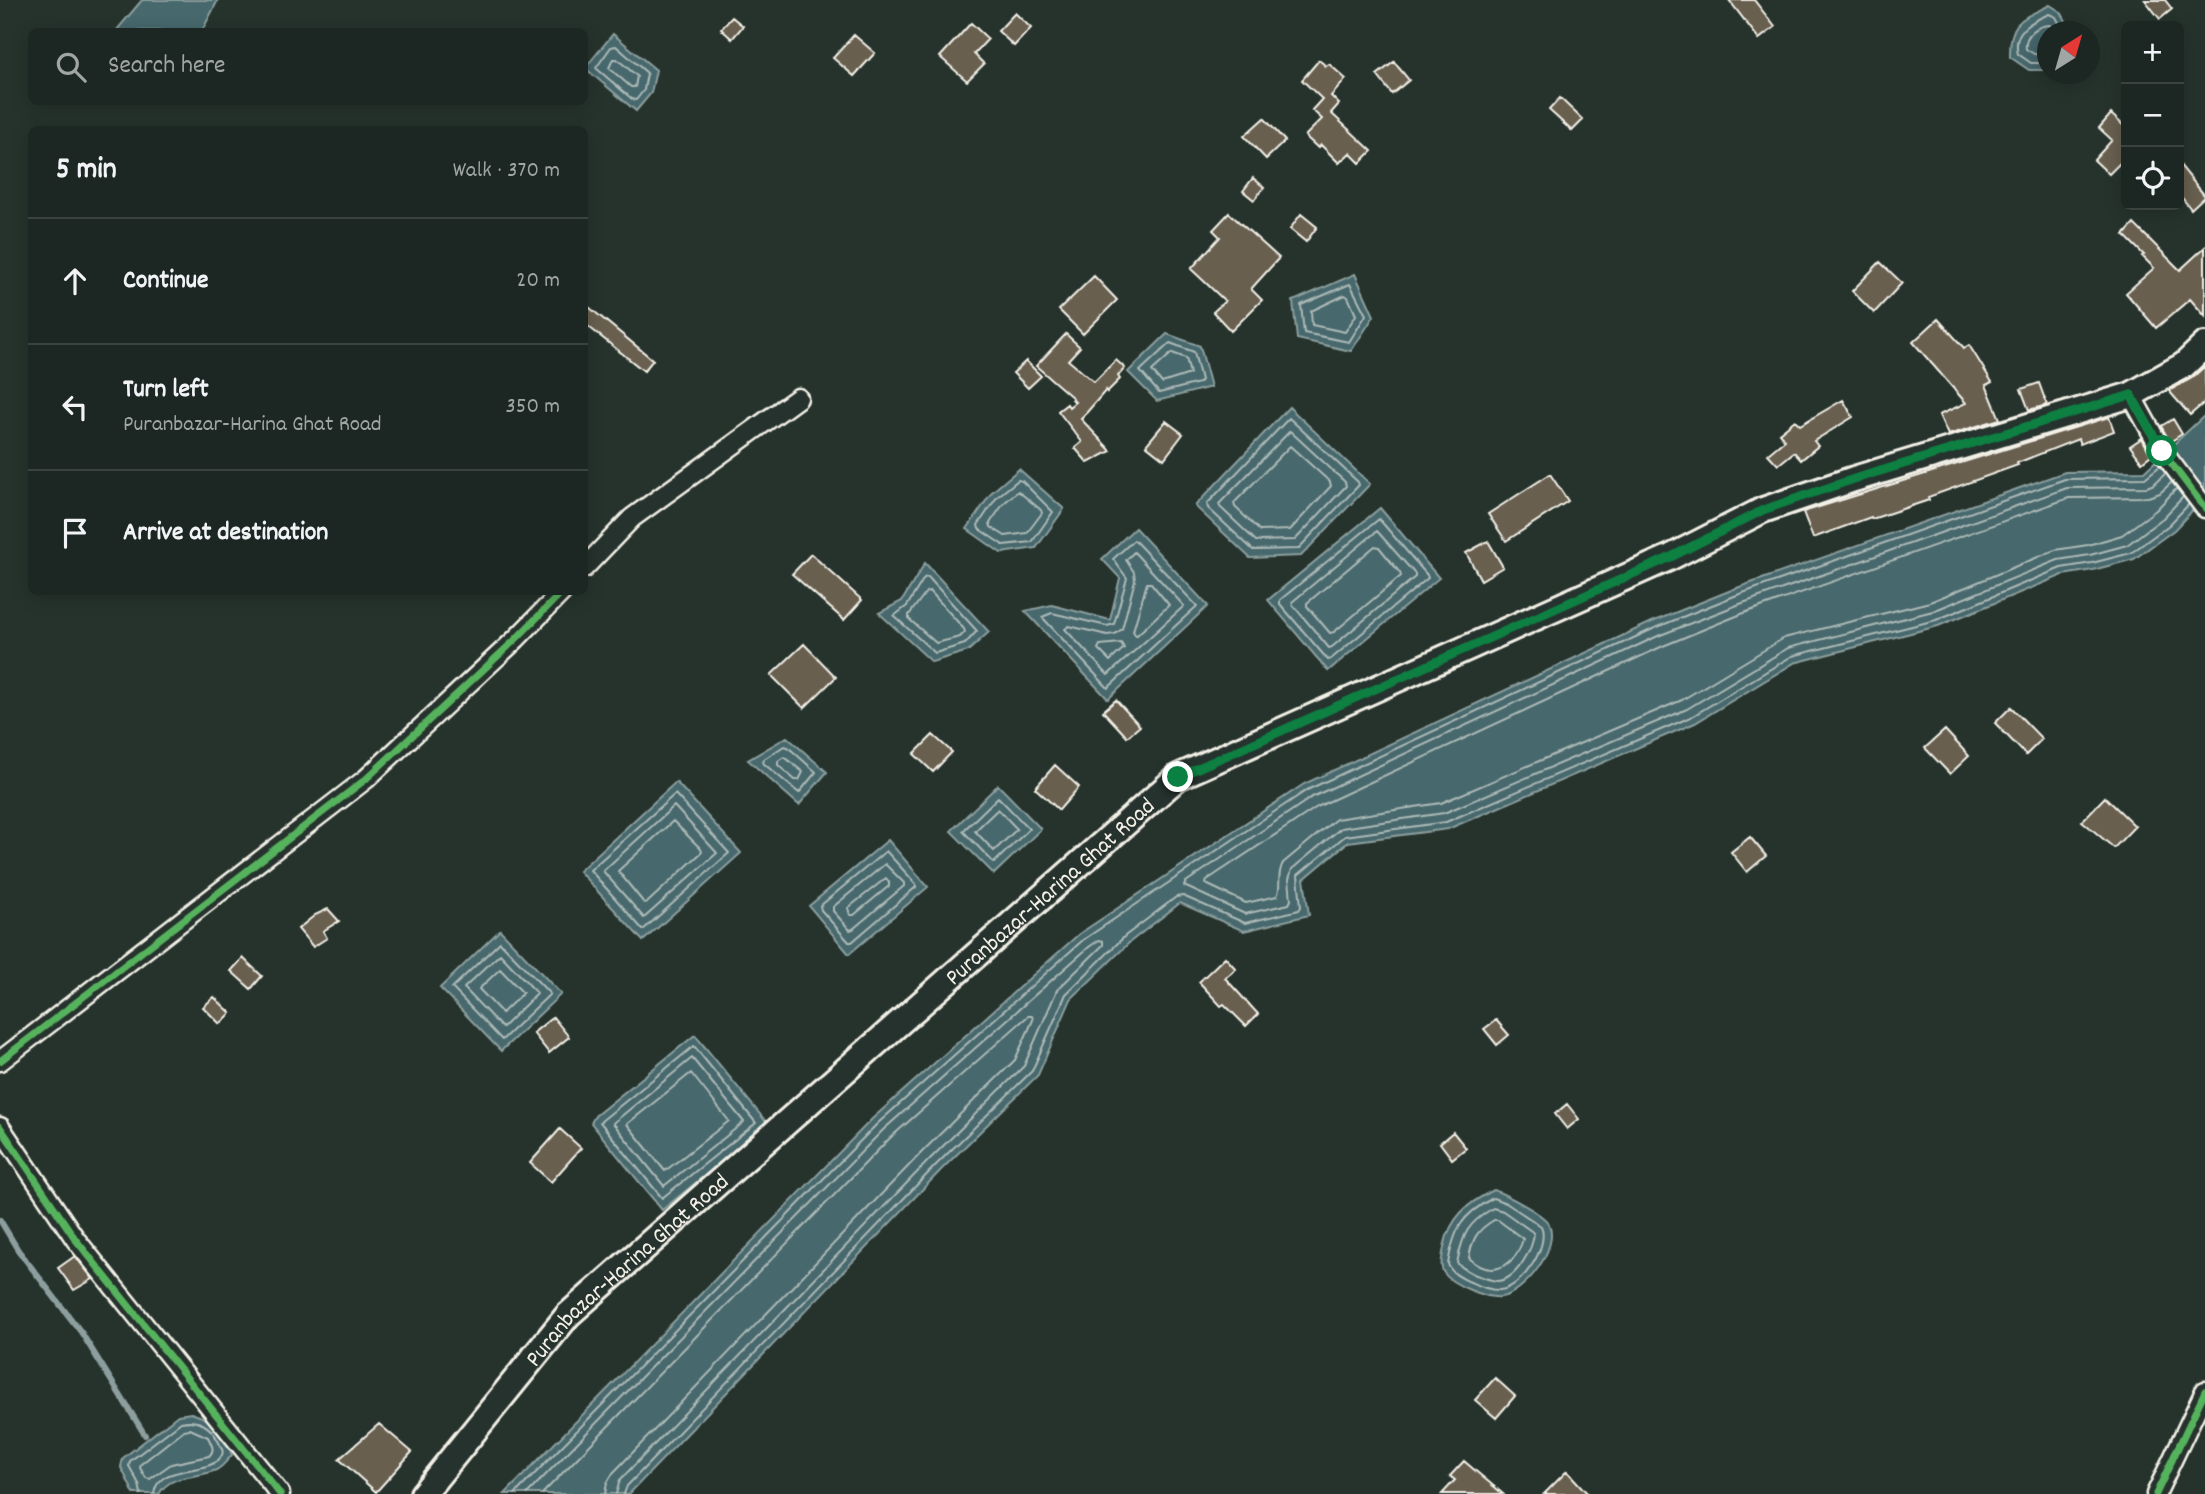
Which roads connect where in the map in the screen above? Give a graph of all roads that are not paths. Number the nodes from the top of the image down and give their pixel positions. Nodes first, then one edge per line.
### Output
1 (2205, 345) edge
2 (2131, 395) junction
3 (798, 398) dead end
4 (2202, 505) edge
5 (588, 564) edge
6 (559, 595) edge
7 (0, 1062) edge
8 (0, 1127) edge
9 (2205, 1391) edge
10 (280, 1494) edge
11 (423, 1494) edge
12 (2156, 1494) edge

1 - 2 main road, Puranbazar-Harina Ghat Road
2 - 4 street
2 - 11 main road, Puranbazar-Harina Ghat Road
3 - 5 street
6 - 7 street
8 - 10 street
9 - 12 street

